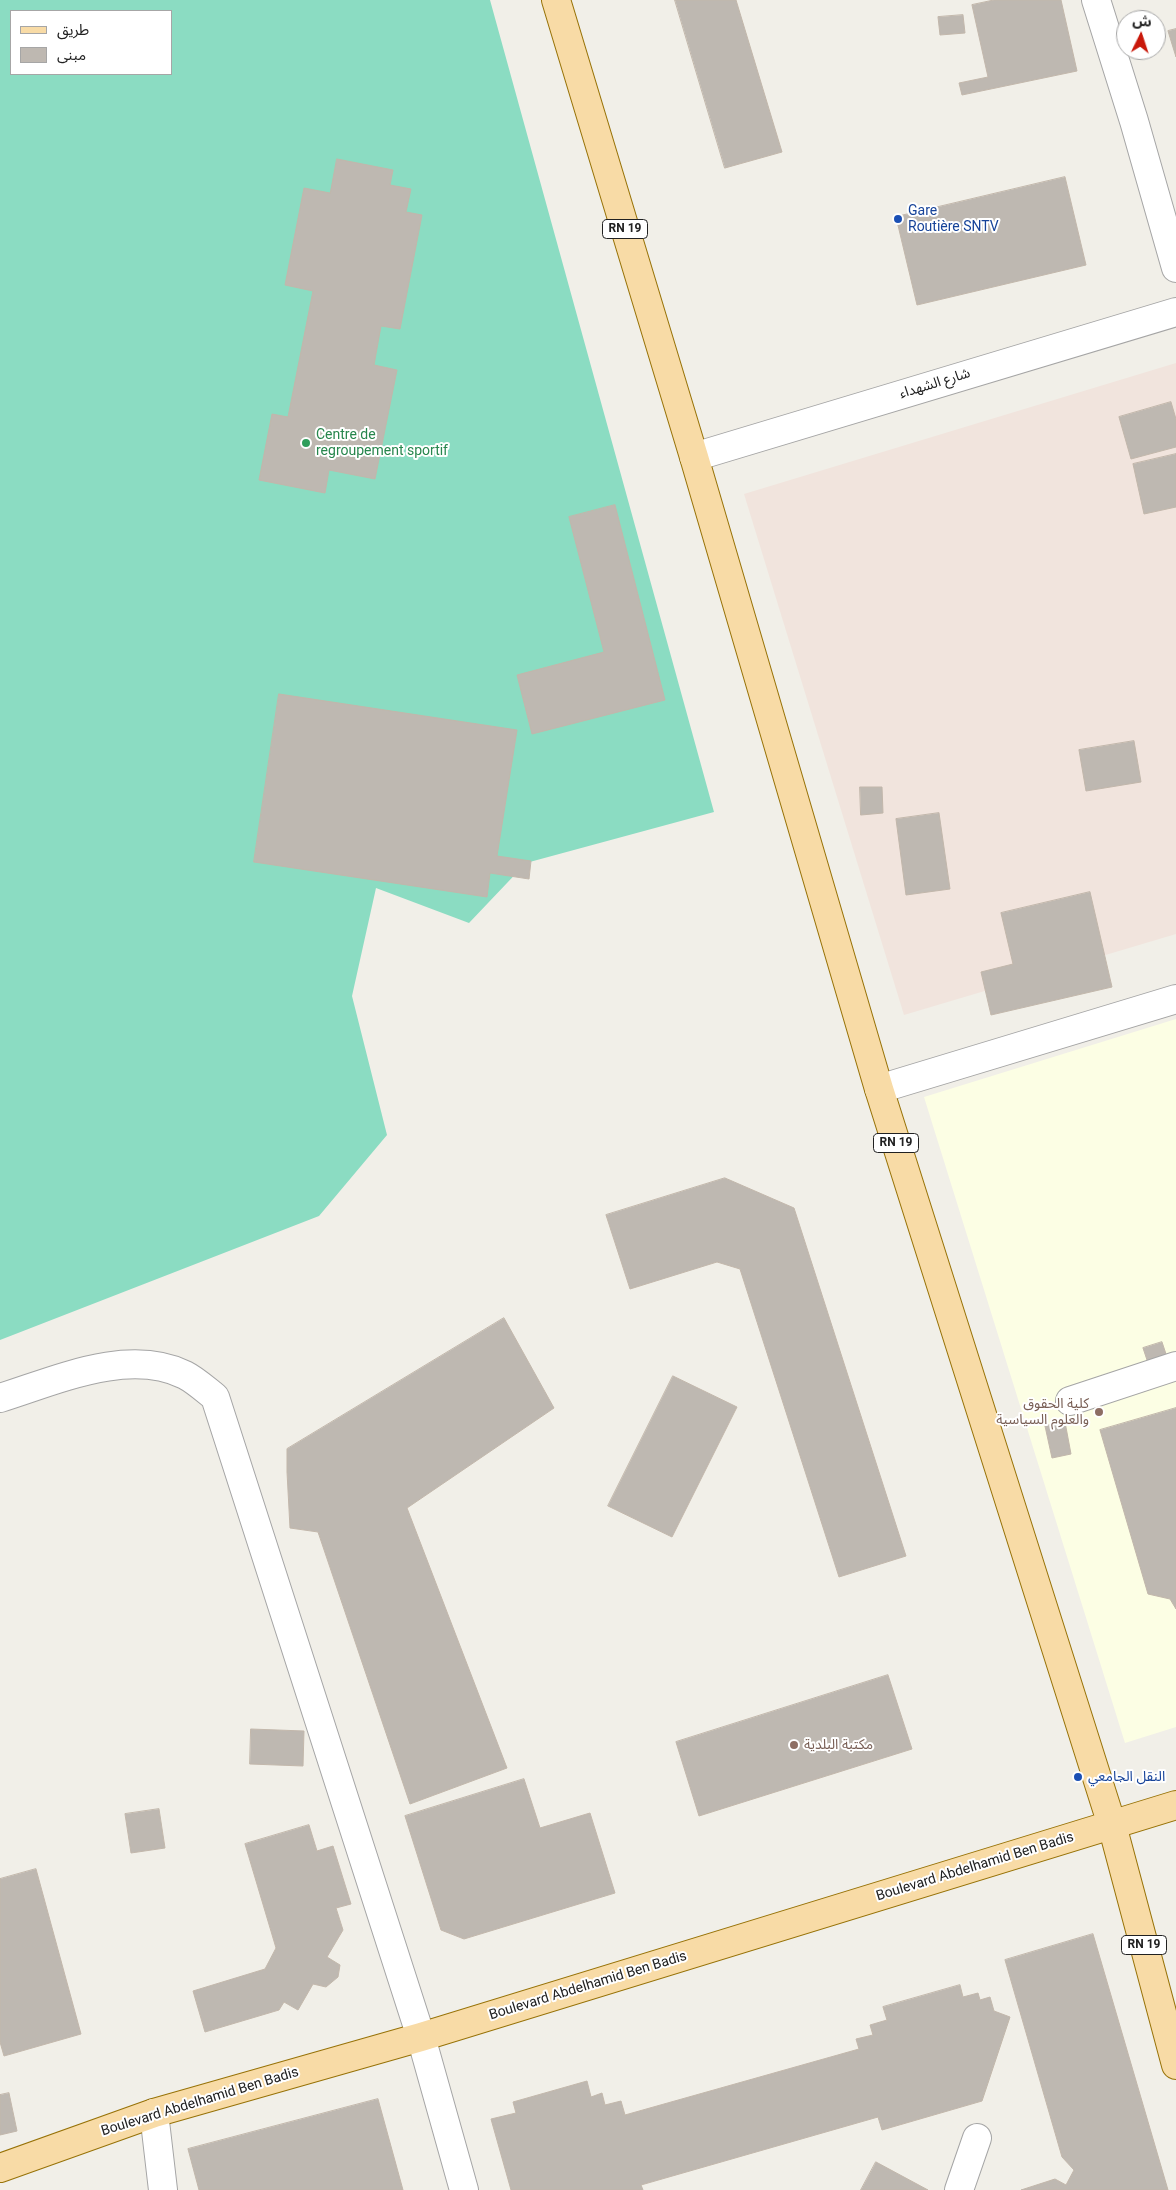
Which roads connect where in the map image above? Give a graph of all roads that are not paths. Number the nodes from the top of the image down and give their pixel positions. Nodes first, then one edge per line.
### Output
1 (556, 0) edge
2 (1096, 0) edge
3 (1176, 268) edge
4 (1176, 312) edge
5 (694, 457) junction
6 (1176, 999) edge
7 (879, 1089) junction
8 (1176, 1366) edge
9 (0, 1398) edge
10 (1070, 1401) dead end
11 (1176, 1805) edge
12 (1112, 1825) junction
13 (421, 2037) junction
14 (1176, 2066) edge
15 (154, 2113) junction
16 (977, 2138) dead end
17 (0, 2168) edge
18 (163, 2190) edge
19 (464, 2190) edge
20 (959, 2190) edge

1 - 5 main road, RN 19
2 - 3 street
4 - 5 street, شارع الشهداء
5 - 7 main road, RN 19
6 - 7 street
7 - 12 main road, RN 19
8 - 10 street
9 - 13 street
11 - 12 main road, Boulevard Abdelhamid Ben Badis
12 - 13 main road, Boulevard Abdelhamid Ben Badis
12 - 14 main road, RN 19
13 - 15 main road, Boulevard Abdelhamid Ben Badis
13 - 19 street
15 - 17 main road, Boulevard Abdelhamid Ben Badis
15 - 18 street
16 - 20 street

